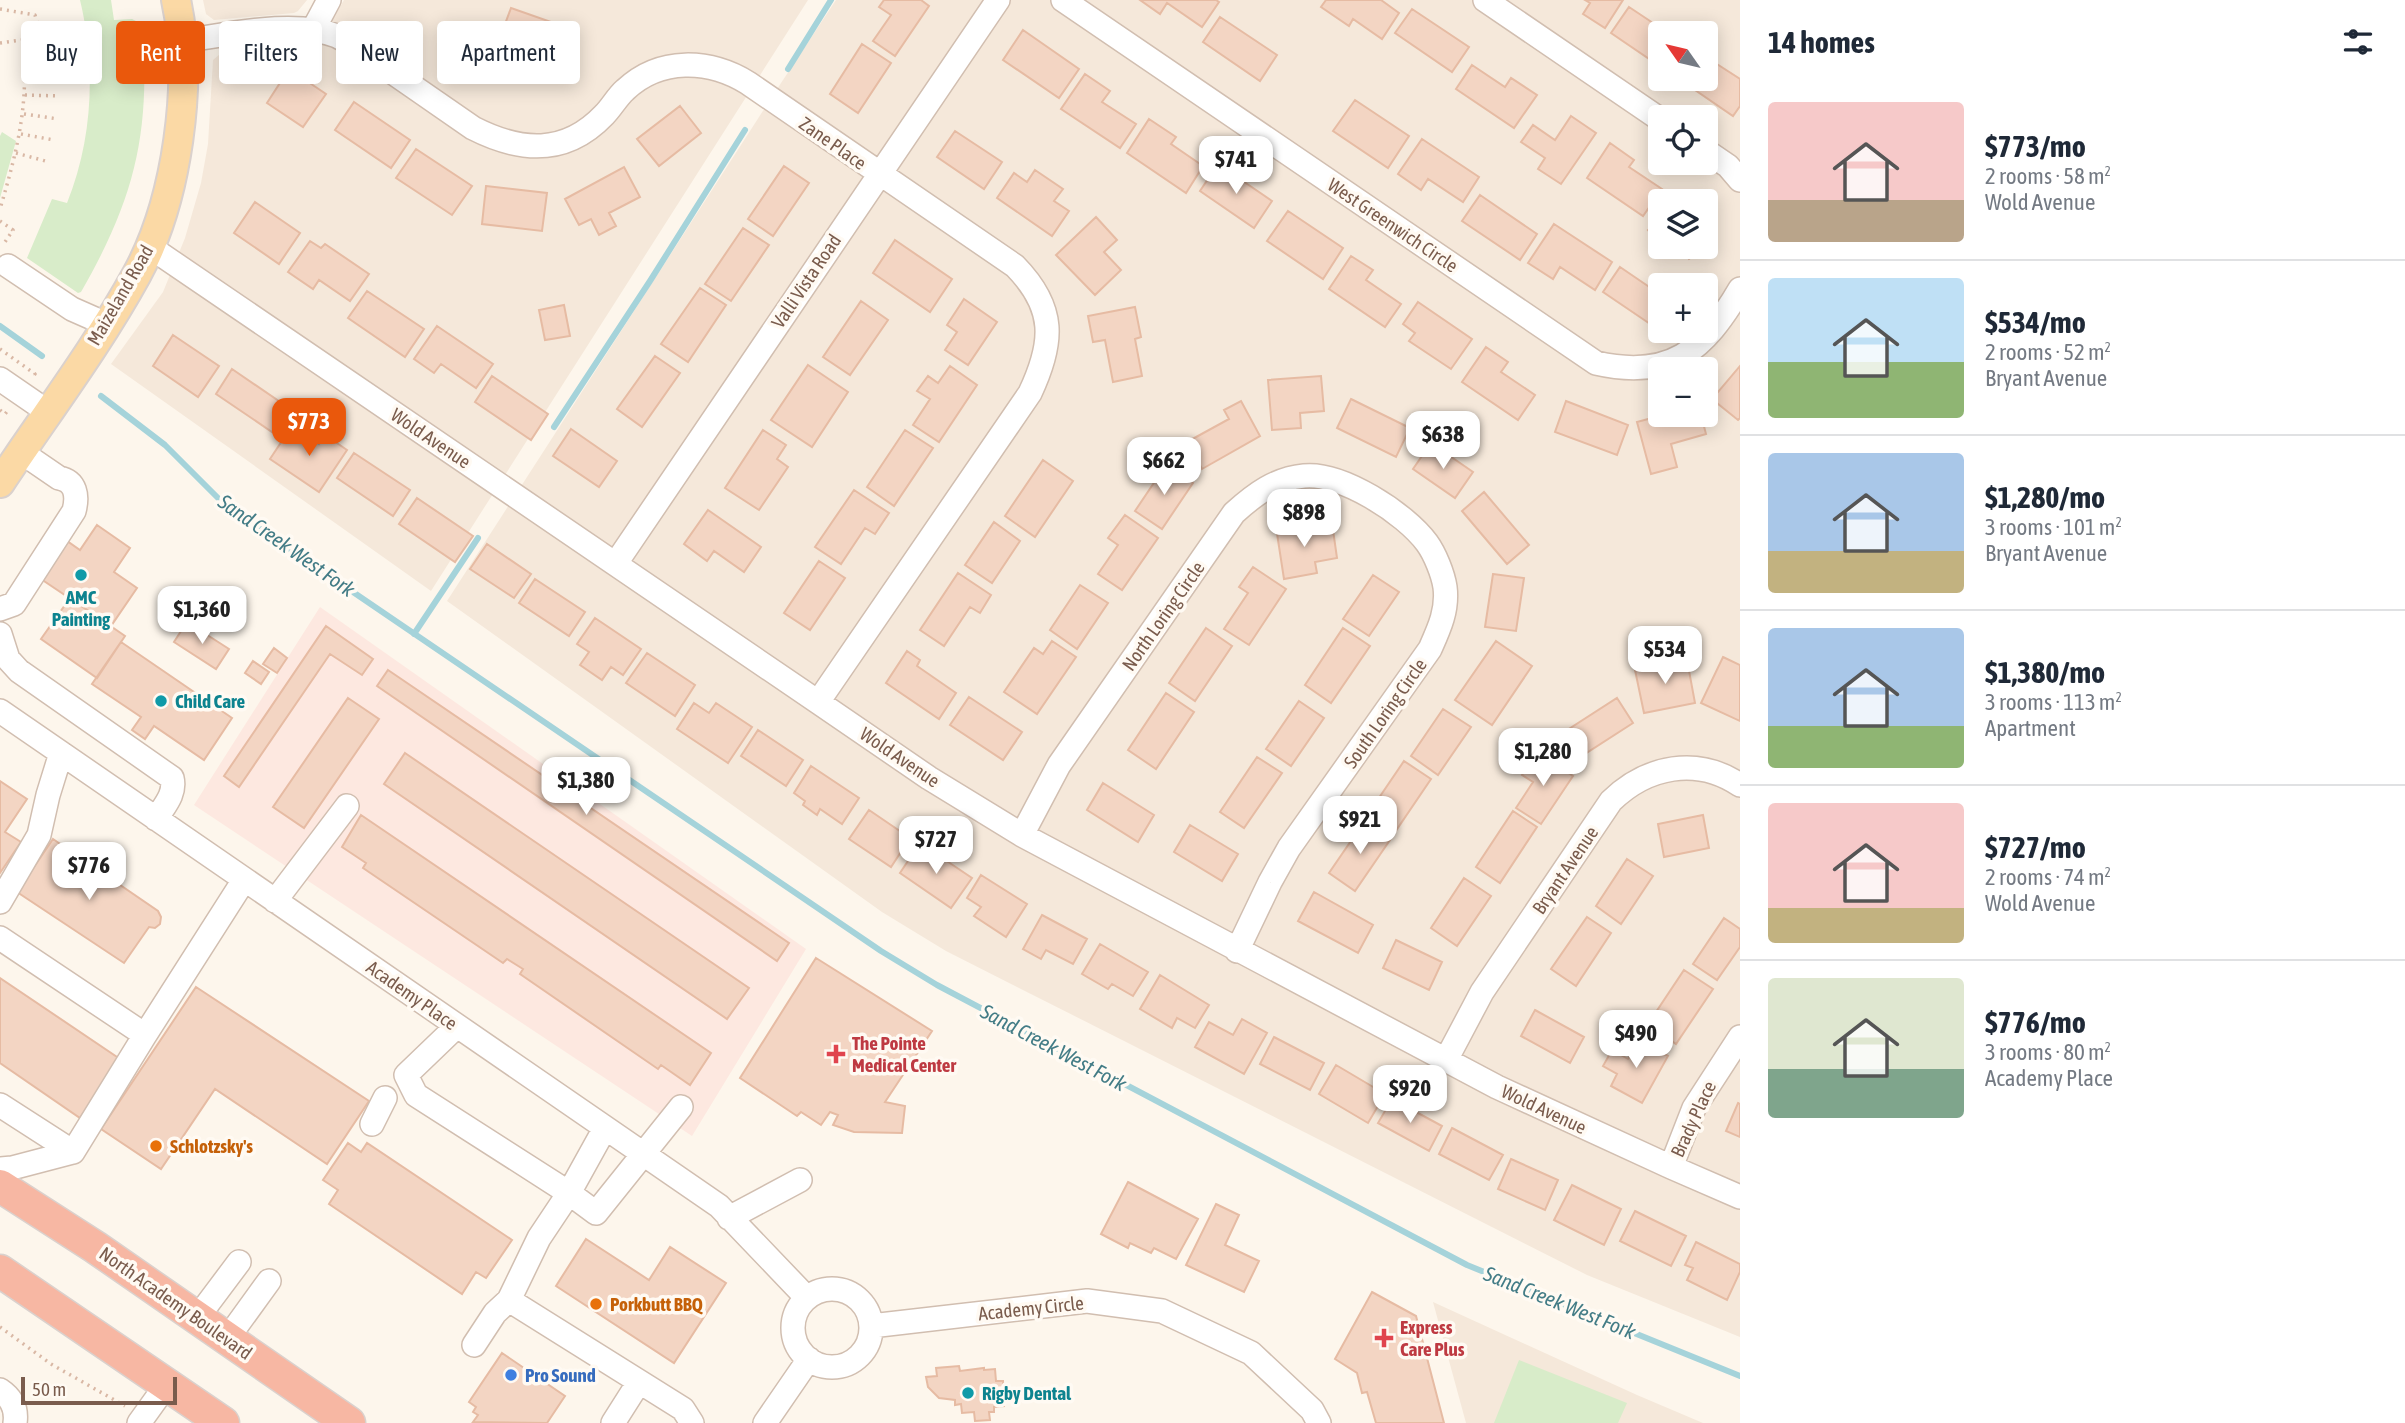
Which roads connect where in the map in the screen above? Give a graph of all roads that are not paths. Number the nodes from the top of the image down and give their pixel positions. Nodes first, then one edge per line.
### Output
1 (176, 0) edge
2 (329, 0) edge
3 (998, 0) edge
4 (1063, 0) edge
5 (1485, 0) edge
6 (179, 21) edge
7 (318, 21) edge
8 (322, 32) edge
9 (183, 84) edge
10 (1648, 111) edge
11 (1718, 159) edge
12 (878, 174) junction
13 (1740, 180) edge
14 (150, 247) junction
15 (5, 256) road end
16 (1740, 289) edge
17 (106, 324) junction
18 (0, 379) edge
19 (48, 412) junction
20 (20, 452) junction
21 (0, 483) edge
22 (1357, 487) joint
23 (616, 563) junction
24 (0, 609) edge
25 (0, 634) edge
26 (6, 673) edge
27 (818, 702) junction
28 (0, 712) edge
29 (61, 753) junction
30 (1740, 785) edge
31 (347, 806) dead end
32 (156, 819) junction
33 (1022, 835) junction
34 (244, 880) junction
35 (275, 901) junction
36 (0, 902) edge
37 (0, 938) edge
38 (1237, 951) junction
39 (457, 1026) junction
40 (145, 1035) junction
41 (1740, 1037) edge
42 (1446, 1060) junction
43 (385, 1098) dead end
44 (0, 1105) edge
45 (681, 1107) dead end
46 (372, 1124) dead end
47 (606, 1128) junction
48 (74, 1152) junction
49 (642, 1153) junction
50 (1671, 1167) junction
51 (0, 1169) edge
52 (800, 1180) dead end
53 (0, 1186) edge
54 (569, 1193) junction
55 (1740, 1196) edge
56 (729, 1218) junction
57 (239, 1262) dead end
58 (0, 1271) edge
59 (268, 1281) dead end
60 (807, 1298) junction
61 (509, 1300) junction
62 (197, 1318) junction
63 (872, 1326) junction
64 (227, 1339) junction
65 (474, 1345) dead end
66 (809, 1359) junction
67 (639, 1382) junction
68 (167, 1384) junction
69 (0, 1391) edge
70 (683, 1418) edge
71 (141, 1420) edge
72 (15, 1423) edge
73 (223, 1423) edge
74 (349, 1423) edge
75 (613, 1423) edge
76 (765, 1423) edge
77 (1319, 1423) edge

1 - 6 main road, Maizeland Road
2 - 7 street
3 - 12 street, Valli Vista Road
4 - 16 street, West Greenwich Circle
5 - 10 street
8 - 12 street, Zane Place
9 - 14 main road, Maizeland Road
11 - 13 street
12 - 23 street, Valli Vista Road
12 - 27 street, Zane Place
14 - 17 main road, Maizeland Road
14 - 23 street, Wold Avenue
15 - 17 street
17 - 19 main road, Maizeland Road
18 - 19 street
19 - 20 main road, Maizeland Road
20 - 21 main road, Maizeland Road
20 - 24 street
22 - 33 street, North Loring Circle
22 - 38 street, South Loring Circle
23 - 27 street, Wold Avenue
25 - 26 street
26 - 32 street
27 - 33 street, Wold Avenue
28 - 29 street, Academy Place
29 - 32 street, Academy Place
29 - 36 street
30 - 42 street, Bryant Avenue
31 - 35 street
32 - 34 street, Academy Place
33 - 38 street, Wold Avenue
34 - 35 street, Academy Place
34 - 40 street
35 - 39 street, Academy Place
37 - 40 street
38 - 42 street, Wold Avenue
39 - 47 street, Academy Place
39 - 54 street
40 - 48 street
41 - 50 street, Brady Place
42 - 50 street, Wold Avenue
43 - 46 street
44 - 48 street
45 - 49 street
47 - 49 street, Academy Place
47 - 54 street
48 - 51 street
49 - 54 street
49 - 56 street, Academy Place
50 - 55 street, Wold Avenue
52 - 56 street
53 - 62 highway, North Academy Boulevard
54 - 61 street
56 - 60 street, Academy Place
57 - 62 street
58 - 68 highway
59 - 64 street
60 - 63 street
60 - 66 street
61 - 65 street
61 - 67 street
62 - 64 highway, North Academy Boulevard
63 - 66 street
63 - 77 street, Academy Circle
64 - 74 highway, North Academy Boulevard
66 - 76 street
67 - 70 street
67 - 75 street
68 - 71 street
68 - 73 highway
69 - 72 street

